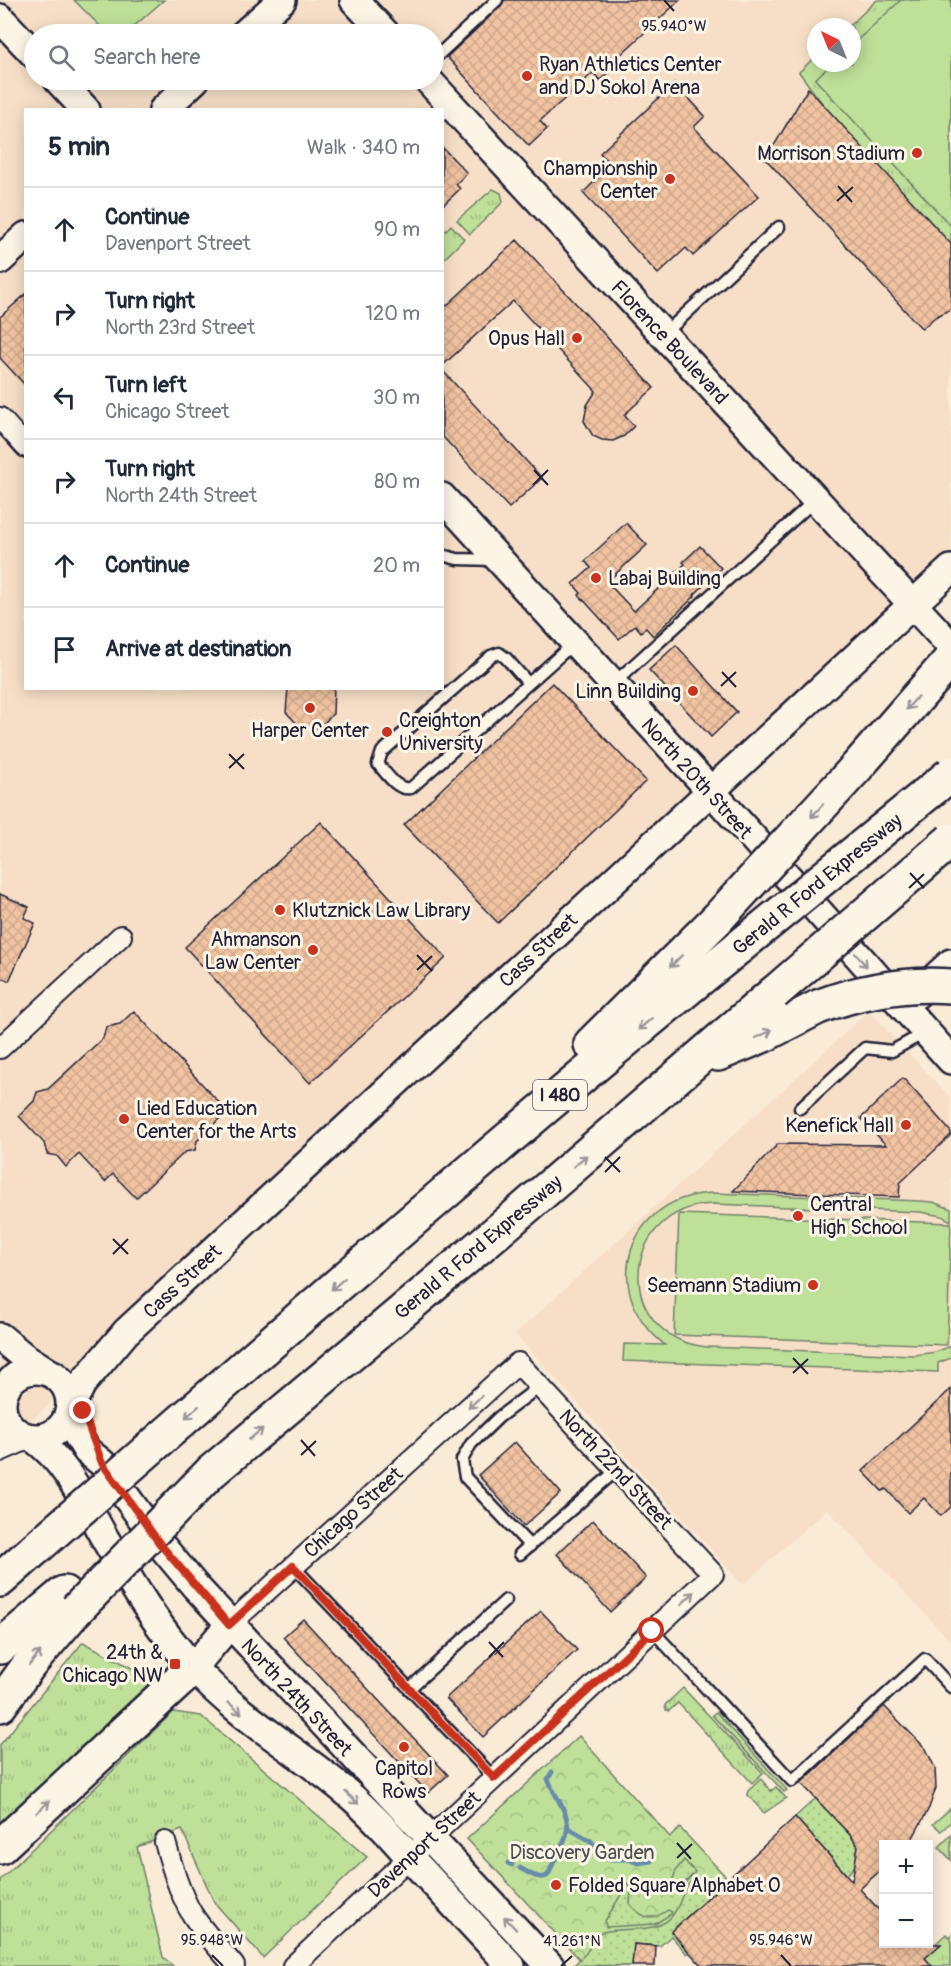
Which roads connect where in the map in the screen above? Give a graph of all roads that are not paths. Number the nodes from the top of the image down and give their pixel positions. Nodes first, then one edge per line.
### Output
1 (282, 0) edge
2 (354, 0) edge
3 (497, 0) edge
4 (0, 18) edge
5 (255, 24) edge
6 (377, 24) edge
7 (24, 43) edge
8 (444, 49) edge
9 (67, 90) edge
10 (184, 90) edge
11 (437, 90) edge
12 (84, 108) edge
13 (165, 108) edge
14 (780, 228) dead end
15 (24, 239) edge
16 (0, 260) edge
17 (663, 335) junction
18 (0, 418) edge
19 (24, 445) edge
20 (444, 499) edge
21 (815, 500) junction
22 (444, 556) edge
23 (501, 561) junction
24 (951, 569) edge
25 (913, 604) junction
26 (574, 643) junction
27 (951, 646) edge
28 (951, 659) edge
29 (528, 684) junction
30 (612, 685) junction
31 (951, 774) edge
32 (711, 791) junction
33 (951, 840) edge
34 (121, 936) dead end
35 (951, 963) edge
36 (951, 986) edge
37 (784, 1006) junction
38 (903, 1007) junction
39 (926, 1032) junction
40 (0, 1048) edge
41 (951, 1060) edge
42 (800, 1108) dead end
43 (382, 1245) junction
44 (126, 1332) junction
45 (0, 1337) edge
46 (518, 1363) joint
47 (49, 1372) junction
48 (2, 1384) edge
49 (540, 1386) junction
50 (74, 1400) junction
51 (6, 1420) junction
52 (32, 1438) junction
53 (0, 1447) edge
54 (0, 1451) edge
55 (617, 1470) junction
56 (530, 1546) junction
57 (520, 1554) dead end
58 (293, 1566) junction
59 (713, 1574) joint
60 (0, 1580) edge
61 (506, 1600) dead end
62 (70, 1601) junction
63 (229, 1625) junction
64 (652, 1631) junction
65 (0, 1647) edge
66 (193, 1668) junction
67 (951, 1687) edge
68 (409, 1689) junction
69 (0, 1705) edge
70 (494, 1778) junction
71 (430, 1838) junction
72 (165, 1842) dead end
73 (0, 1847) edge
74 (410, 1857) junction
75 (234, 1966) edge
76 (293, 1966) edge
77 (511, 1966) edge
78 (550, 1966) edge

1 - 5 main road
2 - 6 main road
3 - 8 lane
4 - 7 main road
9 - 12 main road
10 - 13 main road
11 - 17 main road, Florence Boulevard
14 - 17 lane
15 - 16 main road
17 - 21 main road, Florence Boulevard
18 - 19 street
20 - 23 main road, North 20th Street
21 - 25 main road, Florence Boulevard
21 - 30 lane
22 - 23 lane
23 - 26 main road, North 20th Street
24 - 25 main road, Cass Street
25 - 27 main road, Florence Boulevard
25 - 32 main road, Cass Street
26 - 29 lane
26 - 30 main road, North 20th Street
28 -> 43 highway, bridge
29 - 29 lane
30 - 32 main road, North 20th Street
31 -> 43 highway, Gerald R Ford Expressway / I 480, bridge
32 -> 38 main road, North 20th Street
32 - 44 main road, Cass Street
33 - 37 highway, Gerald R Ford Expressway, bridge
34 - 40 street
35 - 38 main road
36 - 37 highway, bridge
62 -> 37 highway, Gerald R Ford Expressway, bridge
38 - 39 main road, North 20th Street
39 - 41 main road, North 20th Street
39 - 42 lane
43 -> 60 highway, Gerald R Ford Expressway / I 480, bridge
44 - 47 main road
44 - 50 main road
45 - 47 main road
46 - 49 street, North 22nd Street
46 -> 58 street, Chicago Street
47 - 48 main road
47 - 50 main road
48 - 51 main road
49 - 55 street, North 22nd Street
49 - 56 lane
50 - 52 main road
50 - 63 main road, North 24th Street
51 - 52 main road
51 - 53 street
52 - 54 street
52 - 66 main road, North 24th Street
55 - 56 lane
55 - 59 street, North 22nd Street
56 - 57 lane
58 - 63 street, Chicago Street
58 - 68 lane
64 -> 59 street, Davenport Street
61 - 68 lane
62 - 65 highway, Gerald R Ford Expressway
69 -> 62 highway
63 - 66 main road, Chicago Street
63 - 71 main road, North 24th Street
64 - 67 lane
64 - 70 street, Davenport Street
73 -> 66 highway
66 -> 74 main road, North 24th Street
68 - 70 lane
70 - 71 street, Davenport Street
71 - 74 street, Davenport Street
78 -> 71 main road, North 24th Street
72 - 75 street
74 - 76 street, Davenport Street
74 - 77 main road, North 24th Street

